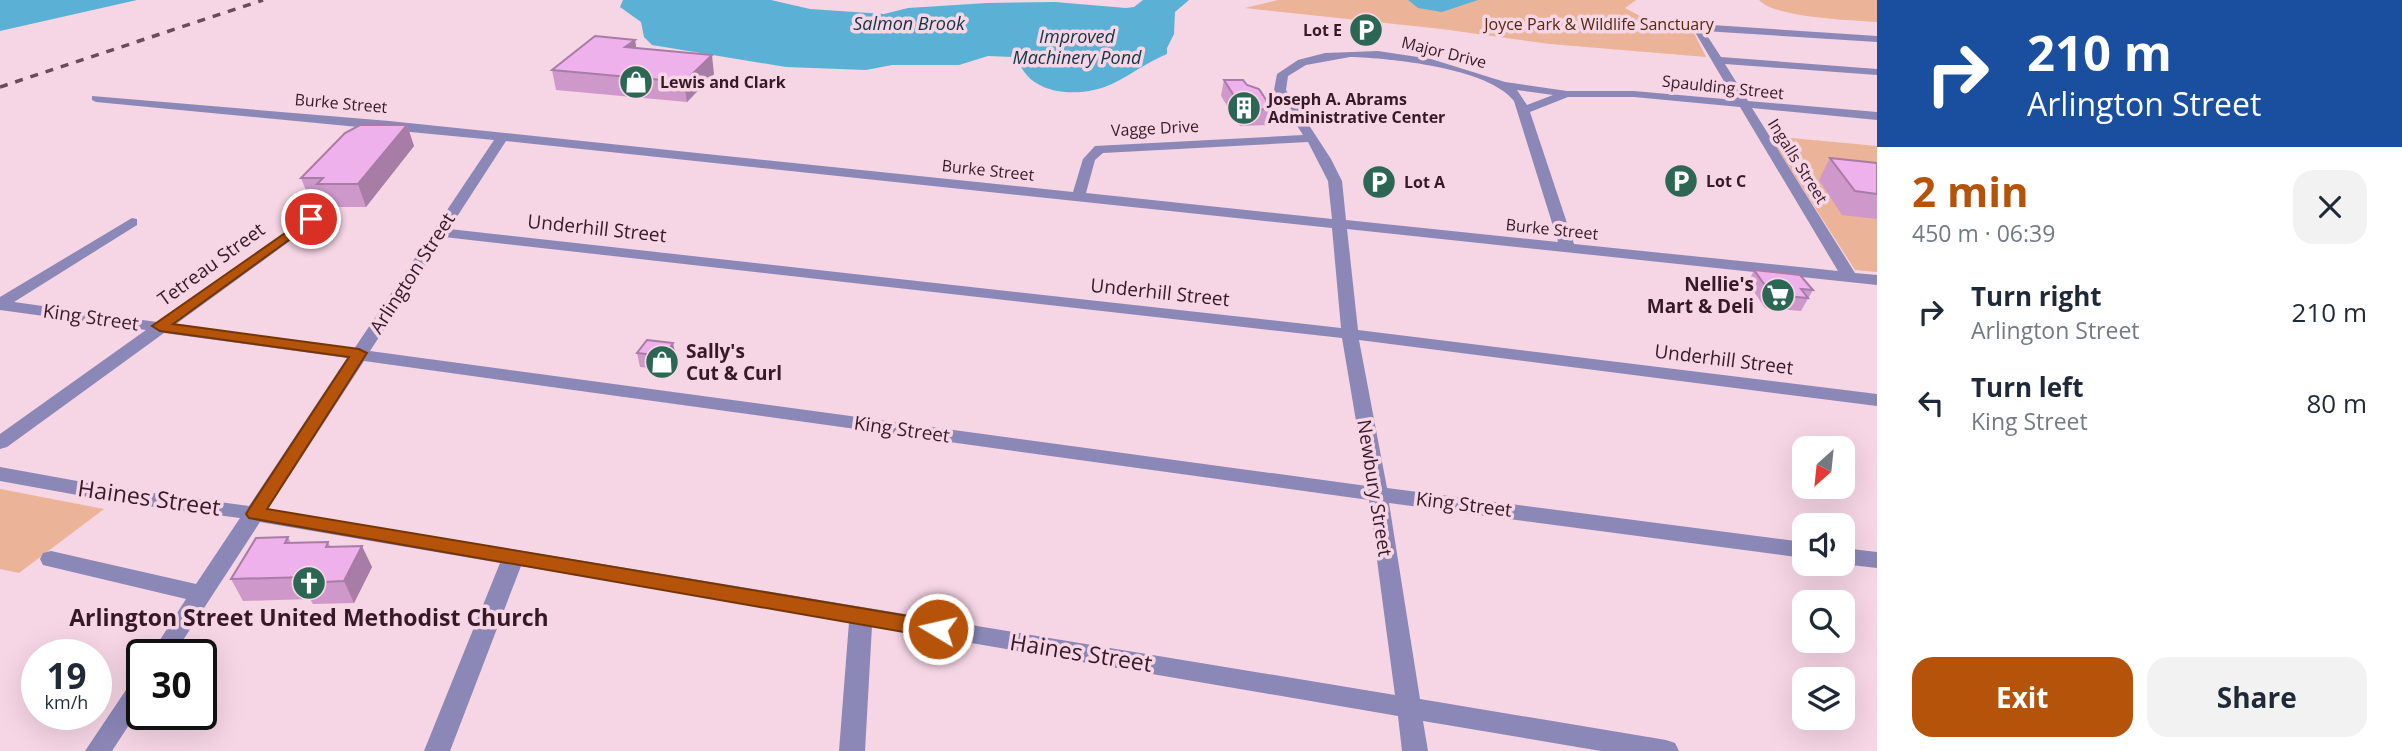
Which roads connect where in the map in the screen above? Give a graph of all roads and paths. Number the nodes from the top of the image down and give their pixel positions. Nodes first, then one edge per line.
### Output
1 (1877, 39) edge
2 (1716, 60) junction
3 (1877, 72) edge
4 (1506, 85) junction
5 (1567, 94) junction
6 (96, 99) dead end
7 (1743, 105) junction
8 (1524, 110) junction
9 (1877, 116) edge
10 (502, 137) junction
11 (1309, 138) junction
12 (1078, 197) junction
13 (311, 219) dead end
14 (132, 222) dead end
15 (1338, 224) junction
16 (439, 232) junction
17 (1568, 248) junction
18 (1850, 278) junction
19 (1877, 281) edge
20 (0, 305) edge
21 (160, 326) junction
22 (1350, 334) junction
23 (359, 353) junction
24 (1877, 400) edge
25 (0, 443) edge
26 (0, 474) edge
27 (1378, 493) junction
28 (255, 514) junction
29 (1792, 548) edge
30 (1855, 557) edge
31 (513, 558) junction
32 (51, 559) dead end
33 (1877, 560) edge
34 (202, 594) junction
35 (861, 617) junction
36 (172, 639) edge
37 (1409, 708) junction
38 (126, 709) edge
39 (98, 751) edge
40 (437, 751) edge
41 (852, 751) edge
42 (1415, 751) edge
43 (1666, 751) edge

1 - 2 street, Ingalls Street
2 - 3 street
2 - 7 street, Ingalls Street
4 - 5 street, Spaulding Street
4 - 8 street, Major Drive
4 - 11 street, Major Drive
5 - 7 street, Spaulding Street
5 - 8 street, Spaulding Street
6 - 10 street, Burke Street
7 - 9 street, Spaulding Street
7 - 18 street, Ingalls Street
8 - 17 street, Major Drive
10 - 12 street, Burke Street
10 - 16 street, Arlington Street
11 - 12 street, Vagge Drive
11 - 15 street, Major Drive
12 - 15 street, Burke Street
13 - 21 street, Tetreau Street
14 - 20 street
15 - 17 street, Burke Street
15 - 22 street, Newbury Street
16 - 22 street, Underhill Street
16 - 23 street, Arlington Street
17 - 18 street, Burke Street
18 - 19 street, Burke Street
20 - 21 street, King Street
21 - 23 street, King Street
21 - 25 street, Tetreau Street
22 - 24 street, Underhill Street
22 - 27 street, Newbury Street
23 - 27 street, King Street
23 - 28 street, Arlington Street
26 - 28 street, Haines Street
27 - 29 street, King Street
27 - 37 street, Newbury Street
28 - 31 street, Haines Street
28 - 34 street, Arlington Street
30 - 33 street
31 - 35 street, Haines Street
31 - 40 street
32 - 34 street
34 - 36 street, Arlington Street
35 - 37 street, Haines Street
35 - 41 street
37 - 42 street, Newbury Street
37 - 43 street, Haines Street
38 - 39 street

